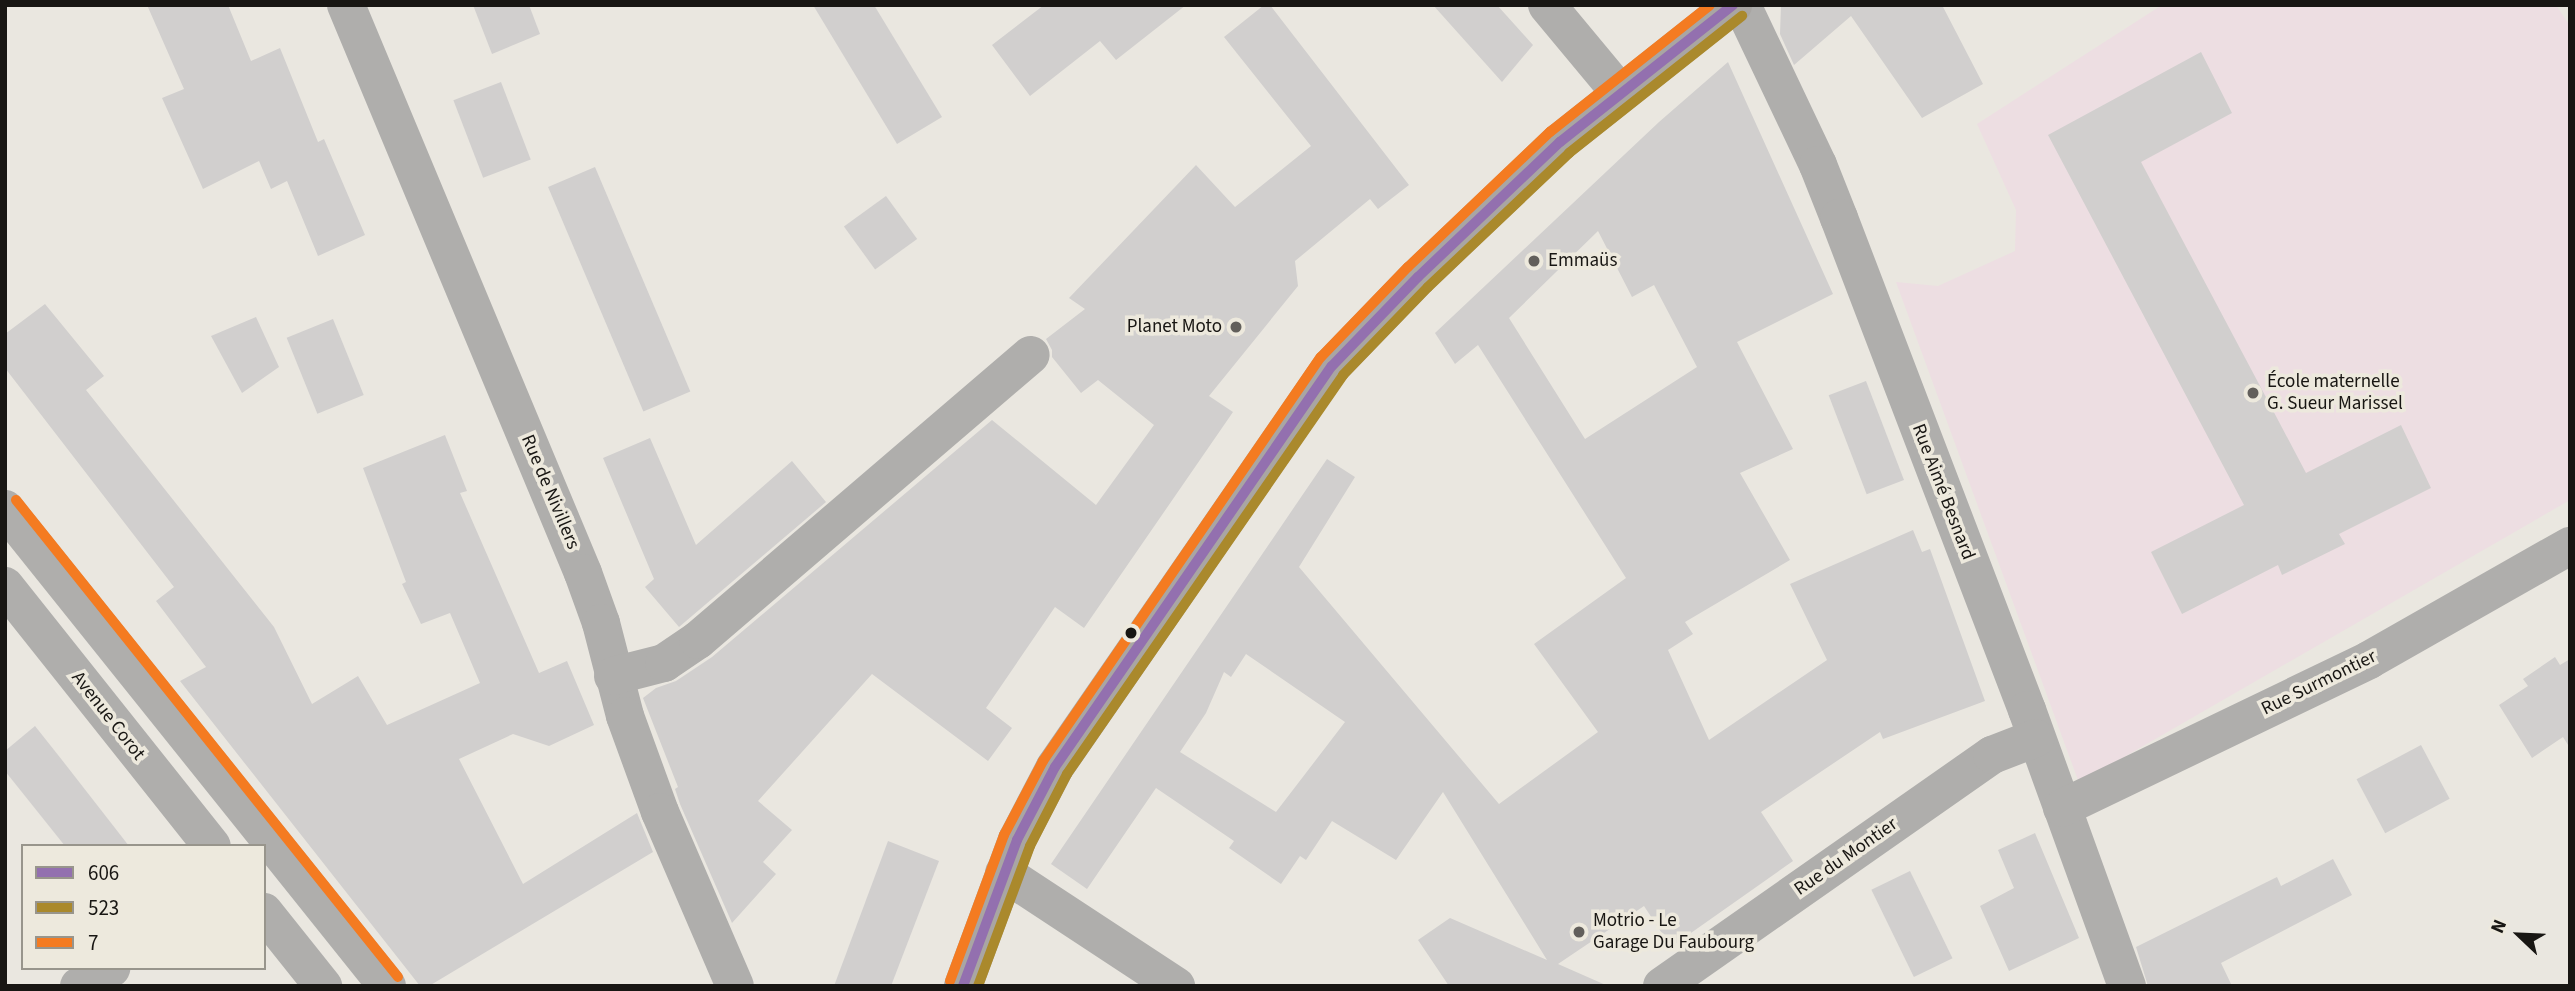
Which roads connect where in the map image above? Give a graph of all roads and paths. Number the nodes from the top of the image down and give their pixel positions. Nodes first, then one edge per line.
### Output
1 (346, 5) edge
2 (1733, 5) edge
3 (1742, 5) edge
4 (1550, 6) edge
5 (1620, 93) junction
6 (1031, 355) dead end
7 (5, 509) edge
8 (2570, 546) edge
9 (5, 586) edge
10 (613, 676) junction
11 (2036, 738) junction
12 (2062, 808) junction
13 (210, 844) edge
14 (254, 844) edge
15 (266, 860) edge
16 (1004, 873) junction
17 (279, 877) edge
18 (266, 915) edge
19 (107, 970) edge
20 (79, 986) edge
21 (323, 986) edge
22 (387, 986) edge
23 (735, 986) edge
24 (963, 986) edge
25 (1176, 986) edge
26 (1662, 986) edge
27 (2127, 986) edge

1 - 10 street, Rue de Nivillers
2 - 5 main road
3 - 11 street, Rue Aimé Besnard
4 - 5 street
5 - 16 main road
6 - 10 street
7 - 14 street
8 - 12 street, Rue Surmontier
9 - 13 street, Avenue Corot
10 - 23 street, Rue de Nivillers
11 - 12 street, Rue Aimé Besnard
11 - 26 street, Rue du Montier
12 - 27 street, Rue Aimé Besnard
15 - 17 street
16 - 24 main road
16 - 25 street
17 - 22 street
18 - 21 street
19 - 20 street

